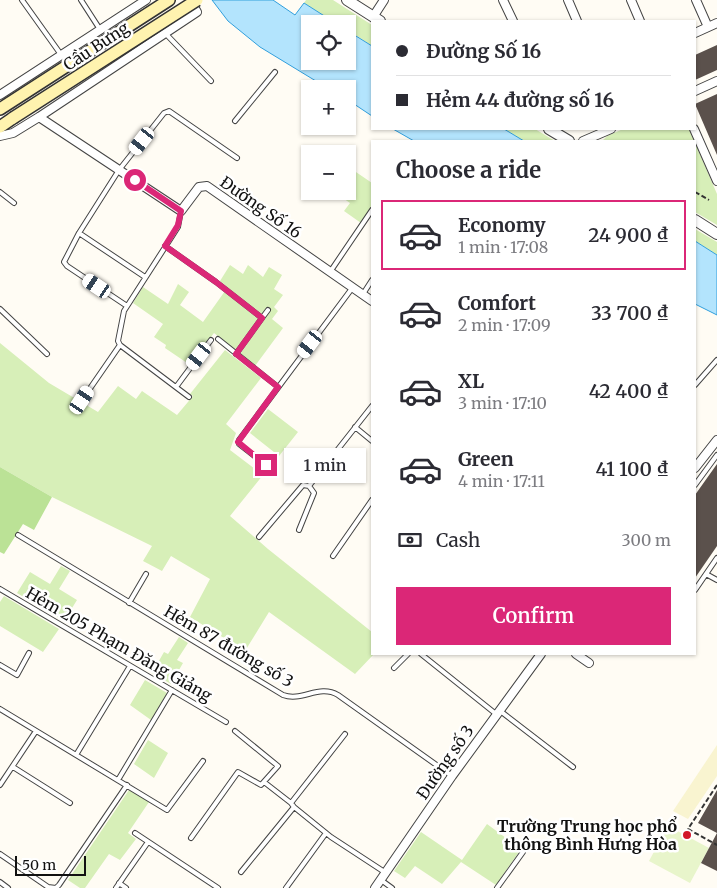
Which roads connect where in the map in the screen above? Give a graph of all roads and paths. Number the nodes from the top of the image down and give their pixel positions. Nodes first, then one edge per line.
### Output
1 (22, 0) edge
2 (81, 0) edge
3 (146, 0) edge
4 (169, 0) edge
5 (189, 0) edge
6 (197, 0) edge
7 (347, 0) edge
8 (384, 0) edge
9 (503, 0) edge
10 (568, 0) edge
11 (631, 0) edge
12 (696, 0) edge
13 (377, 19) edge
14 (513, 20) edge
15 (577, 20) edge
16 (640, 20) edge
17 (717, 23) edge
18 (708, 27) junction
19 (101, 30) junction
20 (696, 32) edge
21 (166, 33) junction
22 (62, 56) junction
23 (275, 72) dead end
24 (717, 81) edge
25 (211, 82) dead end
26 (696, 91) edge
27 (1, 103) edge
28 (39, 117) junction
29 (235, 121) dead end
30 (0, 127) edge
31 (551, 130) edge
32 (609, 130) edge
33 (694, 130) edge
34 (0, 136) edge
35 (567, 140) edge
36 (585, 140) edge
37 (237, 158) dead end
38 (119, 170) junction
39 (717, 181) edge
40 (0, 192) edge
41 (696, 193) edge
42 (709, 200) dead end
43 (14, 203) dead end
44 (181, 211) junction
45 (371, 211) edge
46 (696, 221) edge
47 (79, 233) junction
48 (717, 234) edge
49 (165, 246) junction
50 (330, 272) junction
51 (145, 277) junction
52 (371, 282) edge
53 (353, 287) junction
54 (363, 294) junction
55 (371, 300) edge
56 (127, 306) junction
57 (0, 309) edge
58 (268, 310) dead end
59 (262, 318) junction
60 (218, 339) dead end
61 (211, 340) dead end
62 (120, 345) junction
63 (46, 354) dead end
64 (236, 354) junction
65 (717, 360) edge
66 (696, 384) edge
67 (176, 387) junction
68 (278, 387) junction
69 (189, 397) dead end
70 (82, 400) dead end
71 (371, 407) edge
72 (355, 427) junction
73 (371, 440) edge
74 (717, 440) edge
75 (716, 459) edge
76 (266, 465) dead end
77 (696, 467) edge
78 (696, 484) edge
79 (309, 486) junction
80 (371, 501) edge
81 (299, 530) dead end
82 (18, 534) dead end
83 (259, 537) dead end
84 (334, 556) dead end
85 (717, 558) edge
86 (146, 574) dead end
87 (706, 574) junction
88 (717, 580) edge
89 (0, 589) edge
90 (696, 589) edge
91 (129, 603) junction
92 (29, 653) dead end
93 (407, 655) edge
94 (423, 655) edge
95 (540, 655) edge
96 (577, 655) edge
97 (589, 663) dead end
98 (0, 665) edge
99 (130, 666) junction
100 (394, 668) dead end
101 (172, 690) junction
102 (0, 709) edge
103 (497, 712) junction
104 (226, 722) dead end
105 (36, 731) junction
106 (235, 731) dead end
107 (345, 734) dead end
108 (76, 755) junction
109 (203, 761) dead end
110 (13, 767) junction
111 (573, 767) dead end
112 (452, 776) junction
113 (118, 780) junction
114 (264, 782) junction
115 (717, 784) edge
116 (0, 785) edge
117 (127, 785) junction
118 (70, 803) dead end
119 (291, 803) junction
120 (294, 807) junction
121 (326, 833) junction
122 (135, 834) dead end
123 (191, 838) dead end
124 (148, 842) junction
125 (717, 845) edge
126 (523, 852) dead end
127 (0, 854) edge
128 (241, 872) dead end
129 (386, 873) junction
130 (381, 880) junction
131 (0, 882) edge
132 (119, 883) junction
133 (8, 888) edge
134 (116, 888) edge
135 (126, 888) edge
136 (218, 888) edge
137 (286, 888) edge
138 (375, 888) edge
139 (392, 888) edge
140 (497, 888) edge

1 - 22 lane
2 - 19 lane
3 - 19 street
4 - 27 main road, Cầu Bưng
5 - 21 street
6 - 30 main road, Cầu Bưng, bridge
7 - 13 street
8 - 13 street
9 - 14 street
10 - 15 street
11 - 16 street
12 - 18 street
17 - 18 street
18 - 20 street
19 - 22 street
21 - 25 lane
21 - 28 street
22 - 27 street
23 - 29 lane
24 - 26 street
28 - 34 street
28 - 38 street
31 - 35 street
32 - 36 street
33 - 39 street
37 - 38 lane
38 - 44 street
38 - 47 lane
40 - 43 lane
41 - 42 path
44 - 49 lane
44 - 50 street, Đường Số 16
45 - 50 lane
46 - 48 street
47 - 51 lane
47 - 56 lane
49 - 51 lane
49 - 59 lane
50 - 53 street, Đường Số 16
51 - 56 lane
52 - 54 lane
53 - 54 street, Đường Số 16
53 - 68 lane
54 - 55 street, Đường Số 16
56 - 62 lane
57 - 63 lane
58 - 59 lane
59 - 64 lane
60 - 64 lane
61 - 67 lane
62 - 67 lane
62 - 70 lane
64 - 68 lane
65 - 66 lane
67 - 69 lane
68 - 76 lane
71 - 72 lane
72 - 73 lane
72 - 79 lane
74 - 77 street
75 - 78 lane
79 - 81 lane
79 - 83 lane
80 - 84 lane
82 - 91 lane, Hẻm 87 đường số 3
85 - 87 lane
86 - 91 lane
87 - 88 lane
87 - 90 lane
89 - 99 lane, Hẻm 205 Phạm Đăng Giảng
91 - 112 lane, Hẻm 87 đường số 3
92 - 98 lane
93 - 100 lane
94 - 103 lane
95 - 103 street, Đường số 3
96 - 97 street
99 - 101 lane, Hẻm 205 Phạm Đăng Giảng
99 - 108 lane
101 - 104 lane, Hẻm 205 Phạm Đăng Giảng
101 - 113 lane
102 - 105 lane
103 - 111 lane
103 - 112 street, Đường số 3
105 - 108 lane
105 - 110 lane
106 - 114 lane
107 - 119 lane
108 - 113 lane
109 - 117 lane
110 - 116 lane
110 - 118 lane
112 - 129 street, Đường số 3
113 - 117 lane
114 - 119 lane
114 - 123 lane
115 - 125 path
117 - 127 lane
119 - 120 lane
120 - 121 lane
120 - 128 lane
121 - 129 lane
121 - 137 lane
122 - 124 lane
124 - 132 lane
124 - 136 lane
126 - 140 lane
129 - 130 street, Đường số 3
130 - 138 street, Đường số 3
130 - 139 lane
131 - 133 lane
132 - 134 lane
132 - 135 lane

